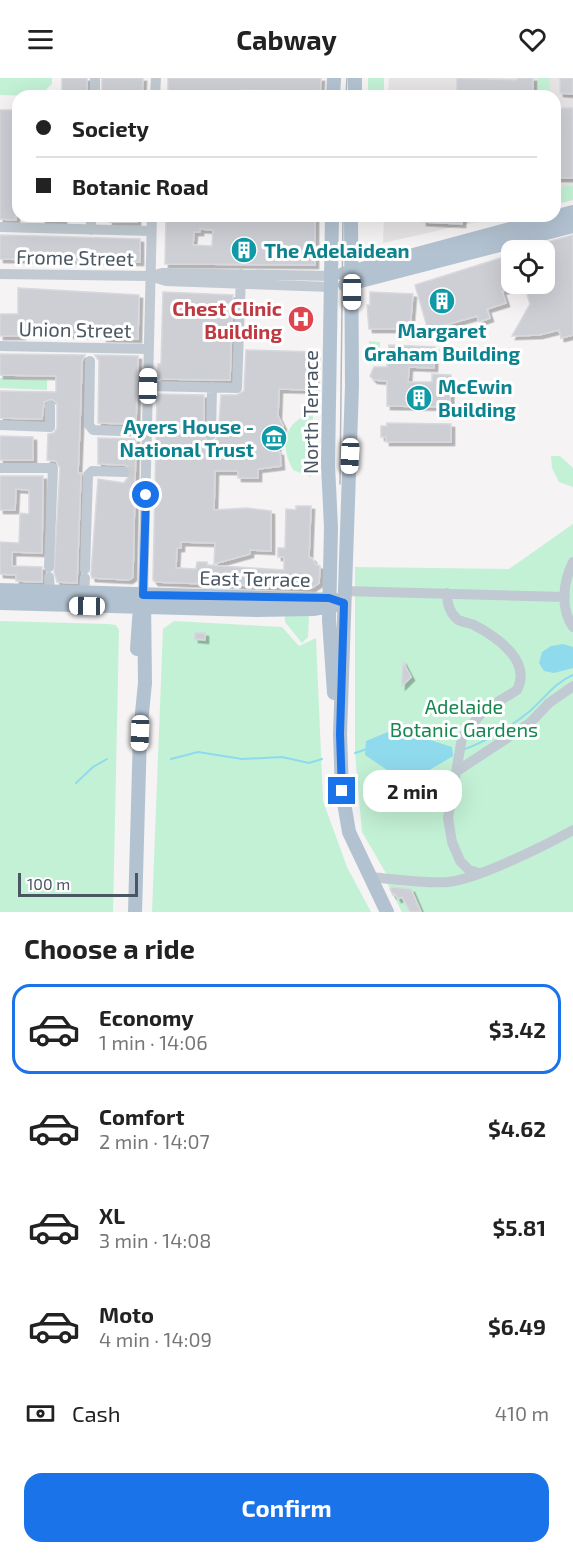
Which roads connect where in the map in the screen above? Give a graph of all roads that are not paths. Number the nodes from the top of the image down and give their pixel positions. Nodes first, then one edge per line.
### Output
1 (91, 222) edge
2 (152, 222) edge
3 (332, 222) edge
4 (351, 222) edge
5 (539, 222) edge
6 (573, 226) edge
7 (0, 228) edge
8 (91, 230) junction
9 (152, 231) junction
10 (0, 274) edge
11 (150, 276) junction
12 (351, 278) junction
13 (241, 280) junction
14 (331, 282) junction
15 (0, 346) edge
16 (149, 349) junction
17 (90, 353) junction
18 (148, 386) junction
19 (212, 387) junction
20 (51, 406) dead end
21 (0, 425) edge
22 (147, 432) junction
23 (211, 435) dead end
24 (0, 468) edge
25 (135, 472) junction
26 (573, 562) edge
27 (50, 585) junction
28 (0, 590) edge
29 (447, 593) junction
30 (344, 597) junction
31 (560, 597) junction
32 (86, 600) junction
33 (0, 603) edge
34 (143, 603) junction
35 (329, 603) junction
36 (573, 627) edge
37 (573, 686) edge
38 (340, 734) junction
39 (457, 771) junction
40 (573, 830) edge
41 (458, 857) junction
42 (479, 873) junction
43 (369, 877) junction
44 (459, 880) junction
45 (135, 912) edge
46 (387, 912) edge

1 - 8 street
2 - 9 street
3 - 14 main road, North Terrace
4 - 12 main road, North Terrace
5 - 12 main road
6 - 12 main road
7 - 8 street
8 - 9 street
9 - 11 street
10 - 11 street, Frome Street
11 - 13 street, Frome Street
11 - 16 street
12 - 14 main road
12 - 30 main road, North Terrace
13 - 14 street, Frome Street
13 - 19 street
14 - 35 main road, North Terrace
15 - 17 street, Union Street
16 - 17 street, Union Street
16 - 18 street
17 - 22 street
18 - 19 street
18 - 22 street
19 - 23 street
20 - 21 street
22 - 25 street
24 - 27 street
25 - 32 street
25 - 34 street
26 - 31 street
27 - 28 main road, East Terrace
27 - 32 main road, East Terrace
27 - 33 main road, East Terrace
29 - 30 street
29 - 31 street
29 - 39 street
30 - 35 main road, East Terrace
30 - 38 main road, North Terrace
31 - 36 street
32 - 34 main road, East Terrace
34 - 35 main road, East Terrace
34 - 45 main road
35 - 38 main road, North Terrace
37 - 39 street
38 - 43 main road
39 - 41 street
40 - 42 street
41 - 42 street
41 - 44 street
42 - 44 street
43 - 44 street
43 - 46 main road

